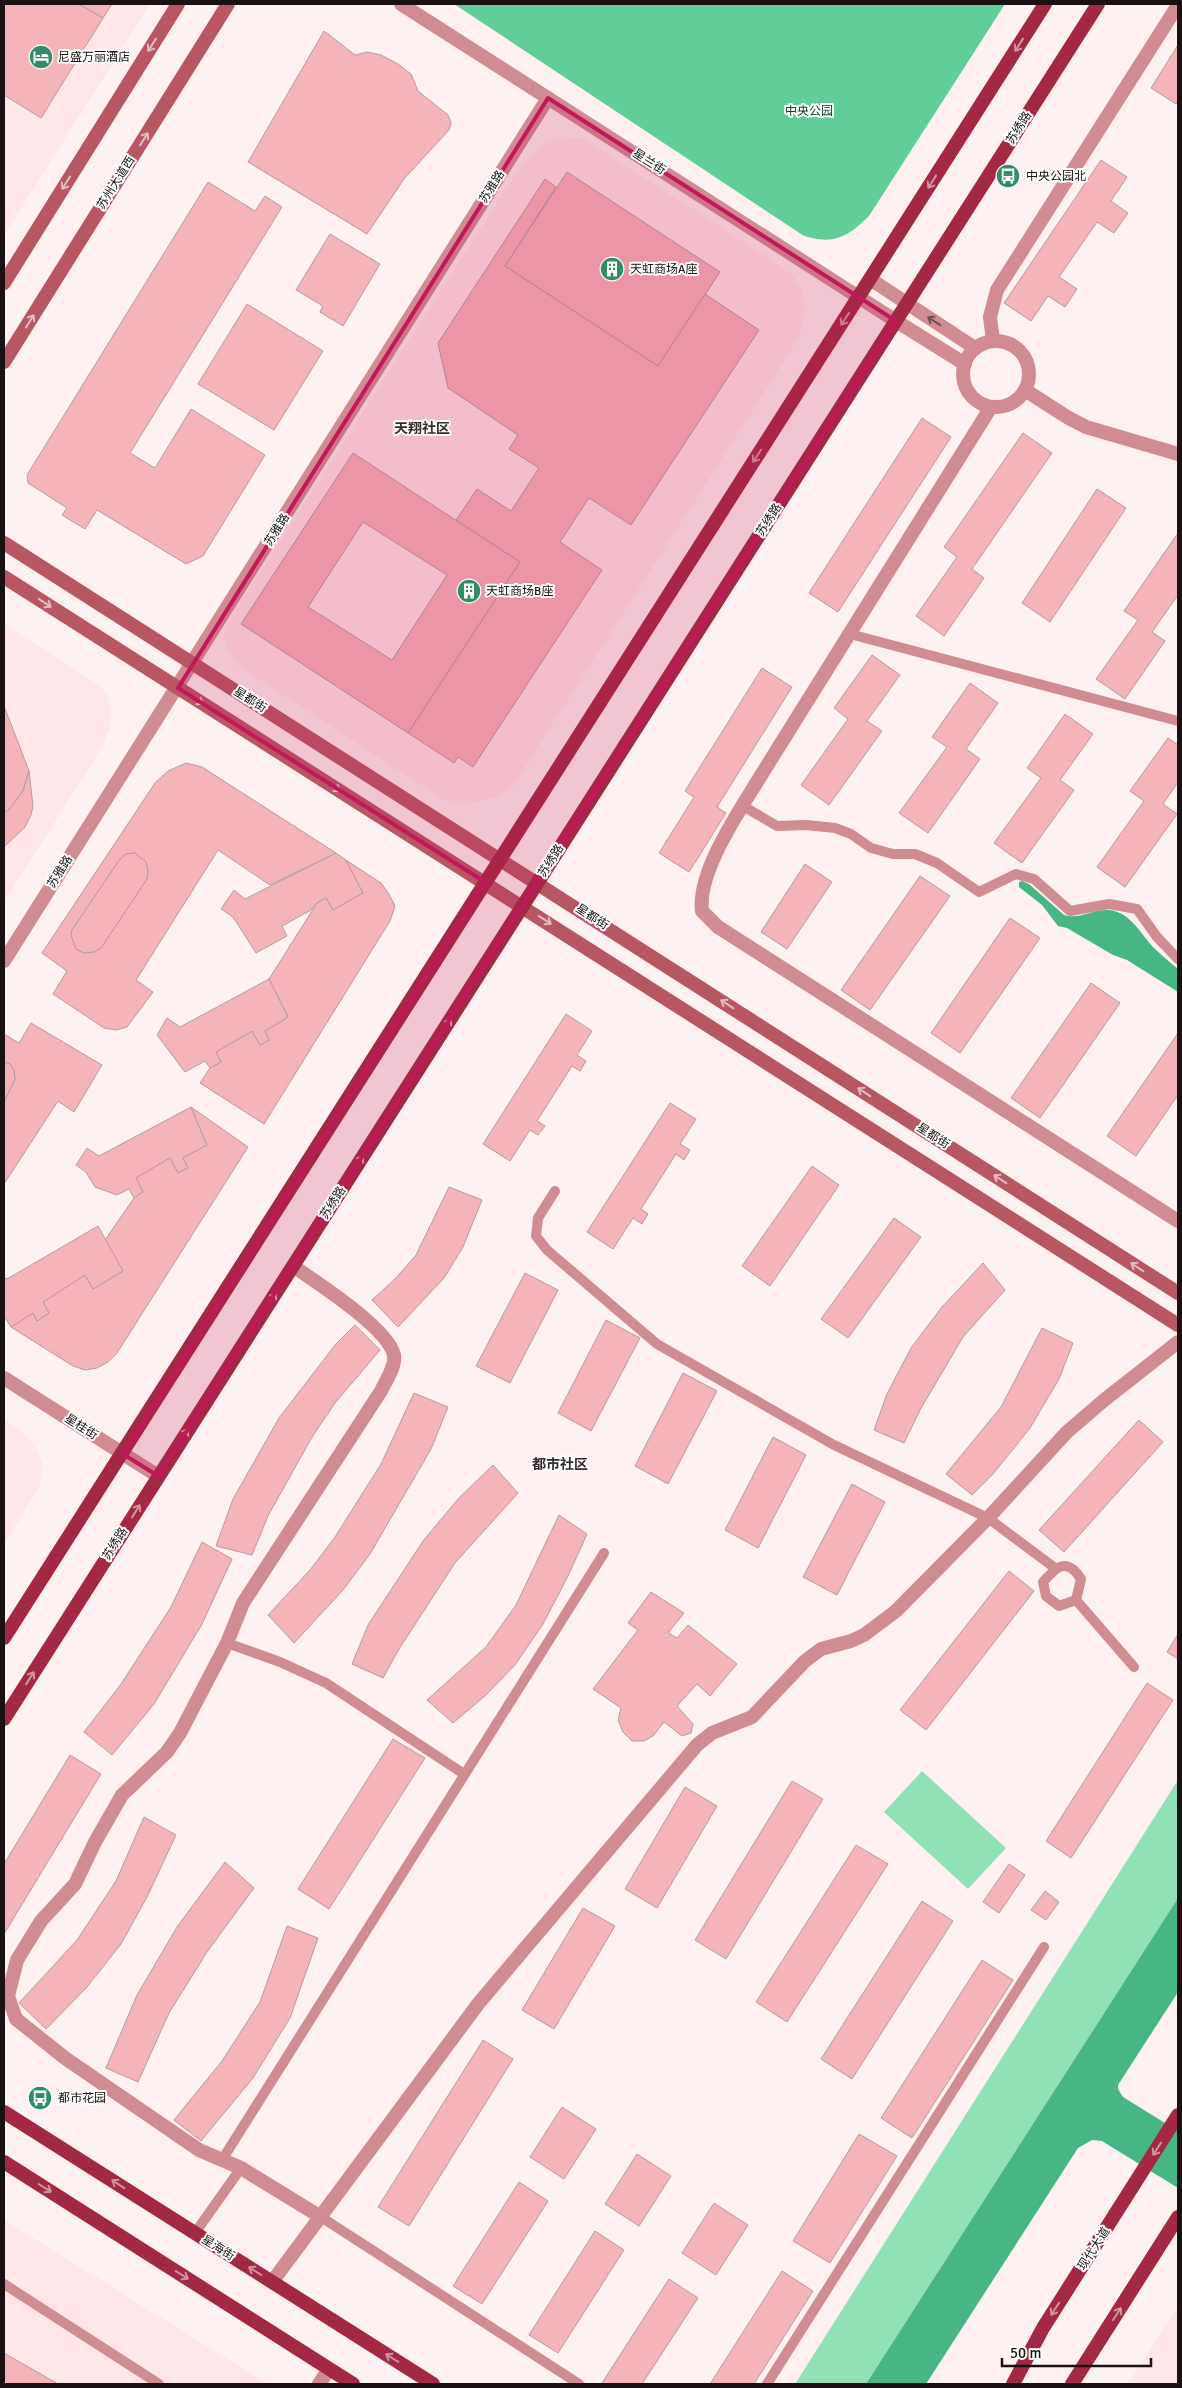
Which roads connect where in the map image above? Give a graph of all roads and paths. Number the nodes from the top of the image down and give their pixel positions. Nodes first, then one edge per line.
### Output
1 (178, 4) edge
2 (228, 4) edge
3 (401, 4) edge
4 (1045, 4) edge
5 (1098, 4) edge
6 (1178, 5) edge
7 (548, 98) junction
8 (870, 279) junction
9 (4, 282) edge
10 (859, 297) junction
11 (907, 304) junction
12 (896, 321) junction
13 (993, 341) junction
14 (975, 348) junction
15 (4, 362) edge
16 (964, 364) junction
17 (1025, 390) junction
18 (991, 407) junction
19 (1178, 454) edge
20 (4, 543) edge
21 (4, 577) edge
22 (850, 634) junction
23 (193, 664) junction
24 (178, 688) junction
25 (1178, 721) edge
26 (743, 806) junction
27 (500, 858) junction
28 (485, 882) junction
29 (538, 882) junction
30 (523, 906) junction
31 (1178, 959) edge
32 (4, 961) edge
33 (555, 1191) dead end
34 (1178, 1221) edge
35 (293, 1266) junction
36 (1178, 1294) edge
37 (1178, 1326) edge
38 (1178, 1342) edge
39 (4, 1378) edge
40 (123, 1454) junction
41 (158, 1476) junction
42 (988, 1518) junction
43 (604, 1553) dead end
44 (1055, 1568) junction
45 (1076, 1600) junction
46 (4, 1638) edge
47 (228, 1643) junction
48 (1134, 1667) dead end
49 (4, 1719) edge
50 (464, 1774) junction
51 (1044, 1947) dead end
52 (4, 2112) edge
53 (1177, 2117) edge
54 (222, 2160) junction
55 (4, 2162) edge
56 (241, 2168) junction
57 (321, 2217) junction
58 (1178, 2217) edge
59 (195, 2234) junction
60 (272, 2282) junction
61 (4, 2284) edge
62 (329, 2369) junction
63 (159, 2384) edge
64 (319, 2384) edge
65 (353, 2384) edge
66 (433, 2384) edge
67 (579, 2384) edge
68 (767, 2384) edge
69 (1013, 2384) edge
70 (1072, 2384) edge

1 -> 9 main road
15 -> 2 main road, 苏州大道西
3 - 7 street, 星兰街
4 -> 8 main road
5 - 11 main road, 苏绣路
6 - 13 street
7 - 10 street, 星兰街
7 - 23 street, 苏雅路
8 - 10 main road
8 - 11 street
10 - 12 street, 星兰街
10 -> 27 main road
11 - 12 main road, 苏绣路
14 -> 11 street
12 - 16 street, 星兰街
12 - 29 main road, 苏绣路
13 - 14 street
13 - 17 street
14 - 16 street
16 - 18 street
17 - 18 street
17 - 19 street
18 - 22 street
20 - 23 main road, 星都街
21 -> 24 main road
22 - 25 lane
22 - 26 street
23 - 24 street, 苏雅路
23 - 27 main road, 星都街
24 -> 28 main road
24 - 32 street, 苏雅路
26 - 31 lane
26 - 34 street
27 - 28 main road
27 - 29 main road, 星都街
28 - 30 main road
28 - 40 main road
29 - 30 main road, 苏绣路
36 -> 29 main road, 星都街
35 -> 30 main road, 苏绣路
30 -> 37 main road
33 - 42 lane
41 -> 35 main road, 苏绣路
35 - 47 street
38 - 42 street
39 - 40 street, 星桂街
40 - 41 street, 星桂街
40 - 46 main road
49 -> 41 main road, 苏绣路
42 - 44 lane
42 - 57 street
43 - 50 lane
44 - 45 lane
44 - 45 lane
45 - 48 lane
47 - 50 lane
47 - 54 street
50 - 54 lane
51 - 68 lane
59 -> 52 main road, 星海街
53 -> 69 main road, 现代大道
54 - 56 street
55 -> 62 main road
56 - 57 street
56 - 59 lane
57 - 60 street
57 - 67 lane
70 -> 58 main road
60 -> 59 main road, 星海街
66 -> 60 main road, 星海街
61 - 63 lane
62 - 64 street
62 - 65 main road

